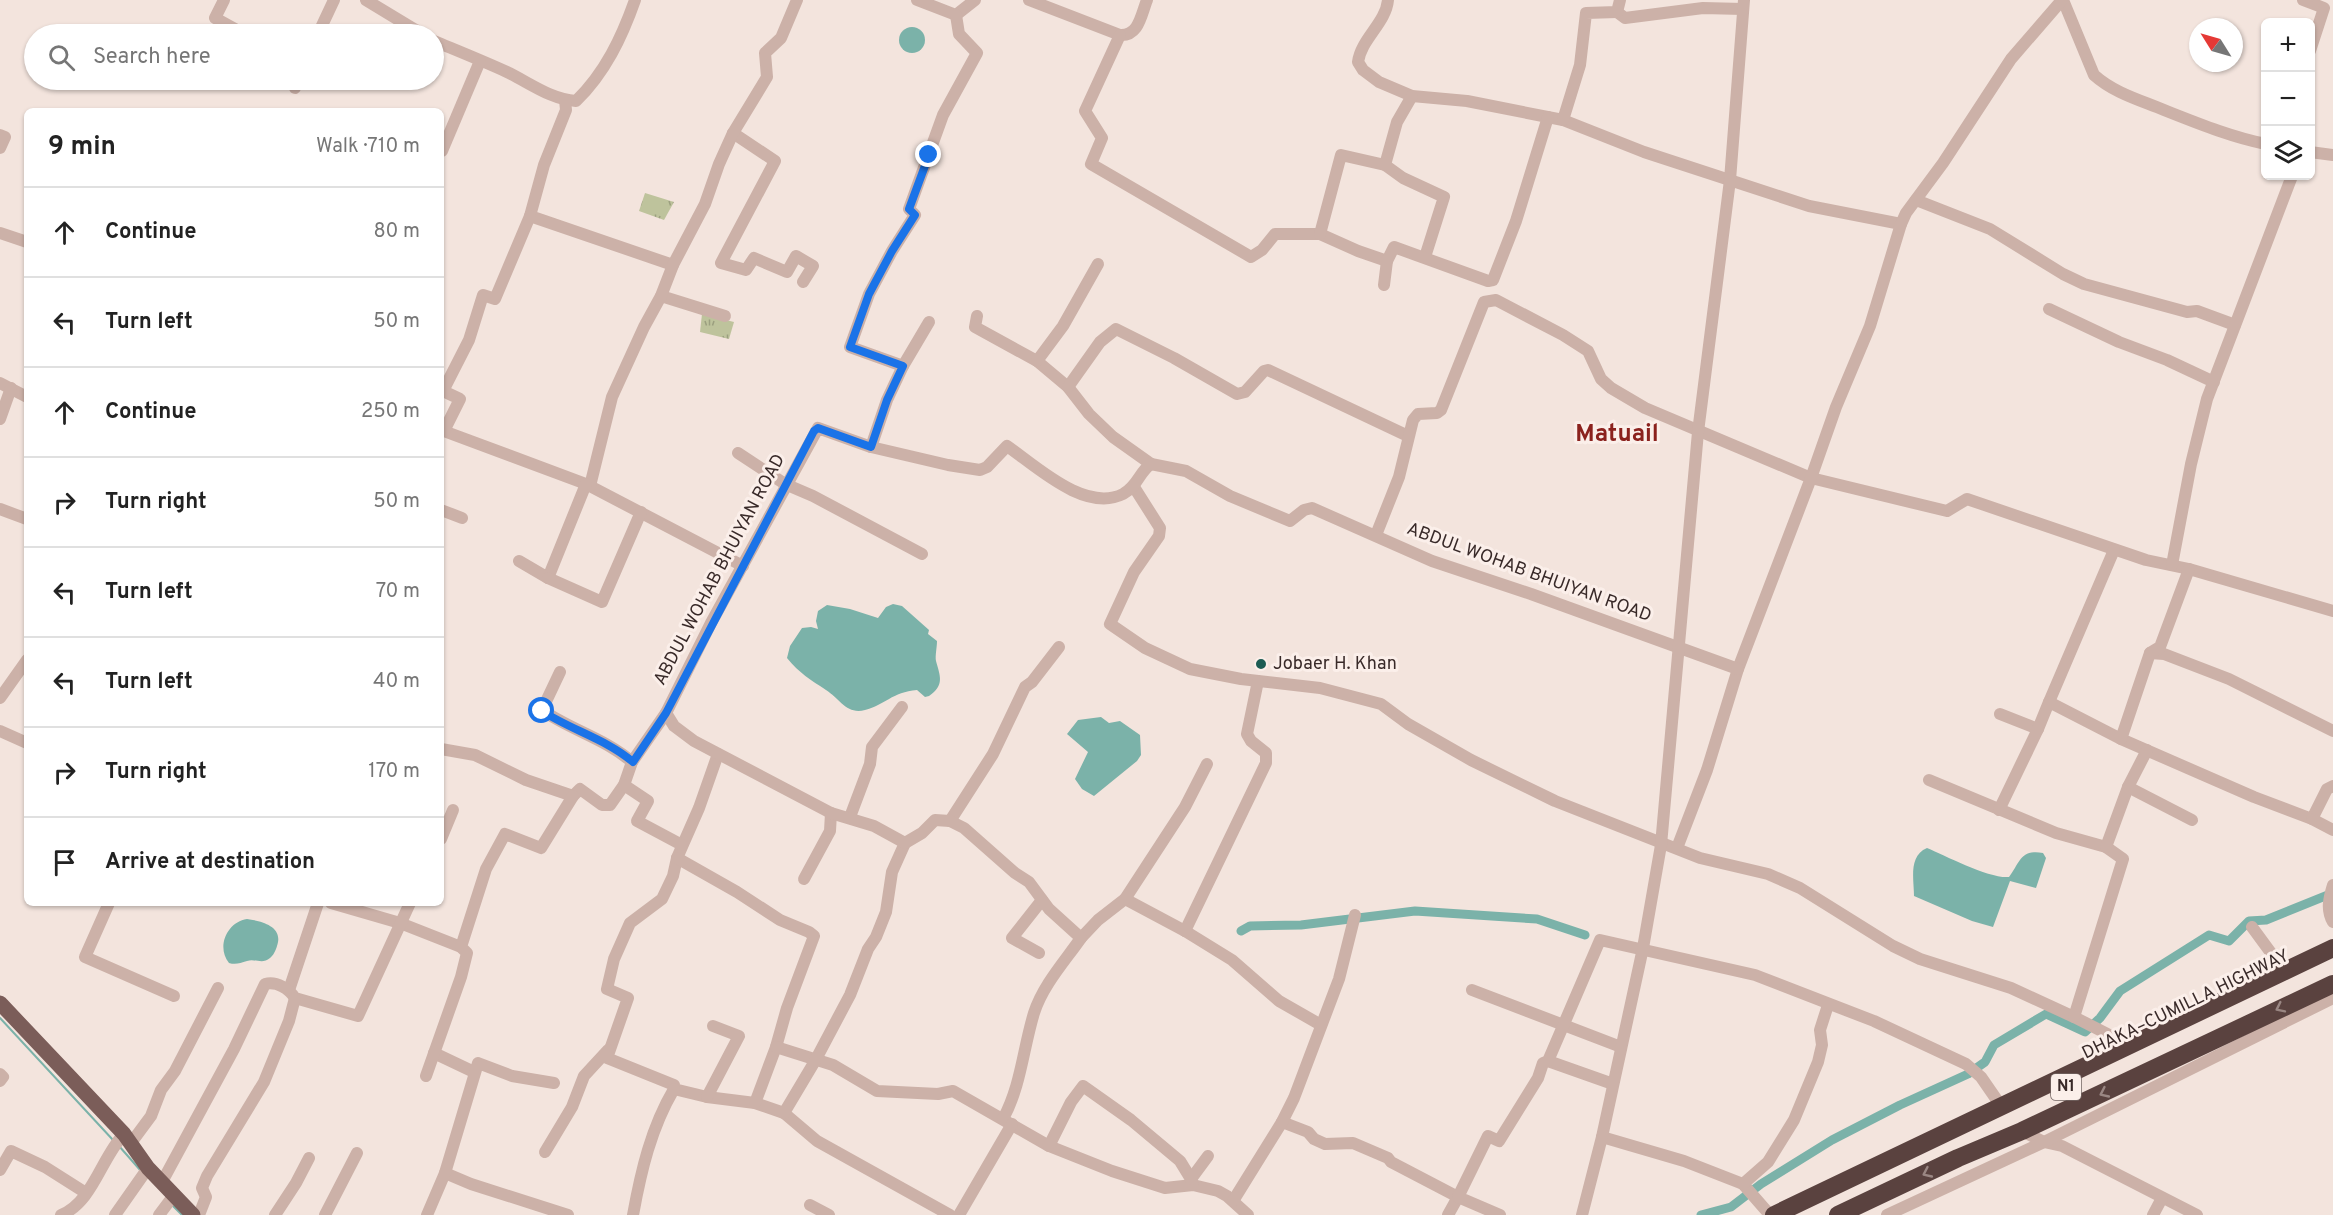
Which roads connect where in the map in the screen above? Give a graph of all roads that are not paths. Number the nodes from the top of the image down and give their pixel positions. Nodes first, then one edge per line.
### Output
1 (224, 0) edge
2 (334, 0) edge
3 (366, 0) edge
4 (635, 0) edge
5 (797, 0) edge
6 (916, 0) edge
7 (975, 0) edge
8 (1029, 0) edge
9 (1147, 0) edge
10 (1388, 0) edge
11 (2063, 0) edge
12 (2303, 0) edge
13 (1744, 5) edge
14 (1619, 6) edge
15 (956, 15) junction
16 (226, 24) edge
17 (323, 24) edge
18 (406, 24) edge
19 (1120, 35) junction
20 (2315, 36) edge
21 (444, 46) edge
22 (480, 61) junction
23 (1412, 96) junction
24 (565, 100) junction
25 (1548, 117) junction
26 (1563, 120) junction
27 (733, 133) junction
28 (0, 135) edge
29 (2261, 143) edge
30 (444, 146) edge
31 (0, 148) edge
32 (2315, 152) edge
33 (2333, 154) edge
34 (1385, 165) junction
35 (1730, 180) junction
36 (2290, 180) edge
37 (1916, 200) junction
38 (530, 216) junction
39 (1901, 224) junction
40 (0, 232) edge
41 (1320, 234) junction
42 (24, 241) edge
43 (1425, 257) junction
44 (1387, 261) junction
45 (1098, 264) dead end
46 (673, 265) junction
47 (803, 282) dead end
48 (1384, 285) dead end
49 (661, 296) junction
50 (2049, 309) dead end
51 (726, 316) dead end
52 (977, 316) dead end
53 (929, 322) dead end
54 (2235, 326) junction
55 (1037, 361) junction
56 (903, 366) junction
57 (2214, 382) junction
58 (5, 386) edge
59 (1068, 387) junction
60 (444, 389) edge
61 (444, 391) edge
62 (24, 396) edge
63 (0, 419) edge
64 (444, 428) edge
65 (444, 430) edge
66 (1698, 432) junction
67 (1408, 436) junction
68 (871, 447) junction
69 (738, 453) dead end
70 (1151, 464) junction
71 (1811, 478) junction
72 (785, 484) junction
73 (588, 485) junction
74 (1134, 487) junction
75 (0, 509) edge
76 (444, 511) edge
77 (642, 512) junction
78 (24, 518) edge
79 (462, 518) dead end
80 (1376, 535) junction
81 (2114, 550) junction
82 (922, 554) dead end
83 (519, 561) dead end
84 (2172, 565) junction
85 (743, 566) junction
86 (2189, 569) junction
87 (548, 578) junction
88 (2333, 611) edge
89 (1677, 646) junction
90 (1059, 647) dead end
91 (2150, 653) junction
92 (24, 664) edge
93 (1738, 669) junction
94 (560, 672) dead end
95 (1258, 681) junction
96 (0, 698) edge
97 (2049, 702) junction
98 (902, 707) dead end
99 (666, 713) junction
100 (2000, 714) dead end
101 (2038, 729) junction
102 (0, 731) edge
103 (2333, 731) edge
104 (2121, 739) junction
105 (24, 742) edge
106 (444, 750) edge
107 (2147, 750) junction
108 (718, 754) junction
109 (633, 762) junction
110 (1207, 764) dead end
111 (1929, 780) dead end
112 (624, 785) junction
113 (2333, 786) edge
114 (2128, 787) junction
115 (573, 796) junction
116 (453, 810) dead end
117 (1999, 810) junction
118 (831, 813) junction
119 (850, 817) junction
120 (2312, 819) junction
121 (2192, 820) dead end
122 (950, 821) junction
123 (2333, 830) edge
124 (444, 832) edge
125 (905, 843) junction
126 (682, 845) junction
127 (1661, 845) junction
128 (2106, 847) junction
129 (1677, 848) junction
130 (677, 858) junction
131 (804, 879) dead end
132 (2333, 885) edge
133 (1125, 899) junction
134 (1042, 900) junction
135 (108, 906) edge
136 (317, 906) edge
137 (341, 906) edge
138 (408, 906) edge
139 (1355, 919) dead end
140 (2333, 922) edge
141 (400, 923) junction
142 (2252, 927) dead end
143 (1185, 931) junction
144 (1081, 938) junction
145 (461, 946) junction
146 (1643, 948) junction
147 (2333, 948) edge
148 (1039, 953) dead end
149 (2333, 958) edge
150 (2285, 972) junction
151 (2333, 984) edge
152 (218, 988) dead end
153 (1472, 990) dead end
154 (292, 994) junction
155 (174, 996) dead end
156 (2333, 998) edge
157 (0, 1003) edge
158 (1828, 1005) junction
159 (2075, 1017) junction
160 (1321, 1025) junction
161 (1564, 1025) junction
162 (713, 1026) dead end
163 (2131, 1046) junction
164 (776, 1047) junction
165 (1621, 1047) junction
166 (610, 1048) junction
167 (434, 1053) junction
168 (815, 1060) junction
169 (1548, 1061) junction
170 (474, 1072) junction
171 (0, 1074) edge
172 (426, 1076) dead end
173 (0, 1081) edge
174 (554, 1083) dead end
175 (1613, 1084) junction
176 (674, 1089) junction
177 (706, 1097) junction
178 (755, 1103) junction
179 (2001, 1106) junction
180 (784, 1113) junction
181 (1007, 1122) junction
182 (1282, 1122) junction
183 (2022, 1131) junction
184 (1602, 1137) junction
185 (126, 1138) junction
186 (2044, 1142) junction
187 (1049, 1146) junction
188 (545, 1152) dead end
189 (357, 1153) dead end
190 (1208, 1156) dead end
191 (309, 1158) dead end
192 (148, 1168) junction
193 (0, 1170) edge
194 (445, 1173) junction
195 (162, 1182) junction
196 (1192, 1182) junction
197 (1744, 1184) junction
198 (87, 1193) junction
199 (174, 1195) junction
200 (1458, 1197) junction
201 (2162, 1198) junction
202 (1233, 1201) junction
203 (810, 1205) dead end
204 (160, 1212) edge
205 (1769, 1212) edge
206 (61, 1215) edge
207 (115, 1215) edge
208 (193, 1215) edge
209 (199, 1215) edge
210 (275, 1215) edge
211 (325, 1215) edge
212 (427, 1215) edge
213 (568, 1215) edge
214 (633, 1215) edge
215 (829, 1215) edge
216 (950, 1215) edge
217 (959, 1215) edge
218 (1248, 1215) edge
219 (1448, 1215) edge
220 (1500, 1215) edge
221 (1582, 1215) edge
222 (1798, 1215) edge
223 (1838, 1215) edge
224 (1887, 1215) edge
225 (2153, 1215) edge
226 (2197, 1215) edge

1 - 16 street
2 - 17 street
3 - 18 street
4 - 24 street
5 - 27 street
6 - 15 street
7 - 15 street
8 - 19 street
9 - 19 street
10 - 23 street
11 - 29 street
11 - 37 street
12 - 20 street
13 - 14 street
13 - 35 street
14 - 26 street
15 - 56 street
19 - 41 street
21 - 22 street
22 - 24 street
22 - 30 street
23 - 25 street
23 - 34 street
24 - 38 street
25 - 26 street
25 - 43 street
26 - 35 street
27 - 46 street
27 - 47 street
28 - 31 street
32 - 33 street
34 - 41 street
34 - 43 street
35 - 39 street
35 - 66 street
36 - 54 street
37 - 39 street
37 - 54 street
38 - 46 street
38 - 60 street
39 - 71 street
40 - 42 street
41 - 44 street
43 - 44 street
44 - 48 street
45 - 55 street
46 - 49 street
49 - 51 street
49 - 73 street
50 - 57 street
52 - 55 street
53 - 56 street
54 - 57 street
55 - 59 street
56 - 68 street
57 - 84 street
58 - 62 street
58 - 63 street
59 - 67 street
59 - 70 street
61 - 64 street
65 - 73 street
66 - 67 street
66 - 71 street
66 - 89 street
67 - 80 street
68 - 72 street, ABDUL WOHAB BHUIYAN ROAD
68 - 74 street, ABDUL WOHAB BHUIYAN ROAD
69 - 72 street
70 - 74 street
70 - 80 street, ABDUL WOHAB BHUIYAN ROAD
71 - 81 street
71 - 93 street
72 - 82 street
72 - 85 street, ABDUL WOHAB BHUIYAN ROAD
73 - 77 street
73 - 87 street
74 - 95 street
75 - 78 street
76 - 79 street
77 - 85 street
77 - 87 street
80 - 89 street, ABDUL WOHAB BHUIYAN ROAD
81 - 84 street
81 - 97 street
83 - 87 street
84 - 86 street
85 - 99 street, ABDUL WOHAB BHUIYAN ROAD
86 - 88 street
86 - 91 street
89 - 93 street, ABDUL WOHAB BHUIYAN ROAD
89 - 127 street
90 - 122 street
91 - 103 street
91 - 104 street
92 - 96 street
93 - 129 street
94 - 109 street
95 - 127 street
95 - 143 street
97 - 101 street
97 - 104 street
98 - 119 street
99 - 108 street, ABDUL WOHAB BHUIYAN ROAD
99 - 109 street
100 - 101 street
101 - 117 street
102 - 105 street
104 - 107 street
106 - 115 street
107 - 114 street
107 - 120 street
108 - 118 street, ABDUL WOHAB BHUIYAN ROAD
108 - 126 street
109 - 112 street
110 - 133 street
111 - 117 street
112 - 115 street
112 - 126 street
113 - 120 street
114 - 121 street
114 - 128 street
115 - 145 street
116 - 124 street
117 - 128 street
118 - 119 street, ABDUL WOHAB BHUIYAN ROAD
118 - 131 street
119 - 125 street, ABDUL WOHAB BHUIYAN ROAD
120 - 123 street
122 - 125 street
122 - 134 street
125 - 168 street
126 - 130 street
127 - 129 street
127 - 146 street
128 - 159 street
129 - 159 street
130 - 164 street
130 - 166 street
132 - 140 street
133 - 143 street
133 - 144 street
134 - 144 street
134 - 148 street
135 - 155 street
136 - 154 street
137 - 141 street
138 - 141 street
139 - 160 street
141 - 145 street
141 - 154 street
142 - 150 street
143 - 160 street
144 - 181 street
145 - 167 street
146 - 158 street
146 - 161 street
146 - 165 street
147 - 150 highway
149 - 222 highway, DHAKA–CUMILLA HIGHWAY / N1
150 - 163 highway
151 -> 183 highway, N1
152 - 185 street
153 - 161 street
154 - 195 street
154 - 209 street
156 - 186 street
157 - 185 main road
158 - 179 street
158 - 197 street
159 - 163 street
160 - 182 street
161 - 165 street
161 - 169 street
162 - 177 street
163 - 179 highway
164 - 168 street
164 - 178 street
165 - 175 street
166 - 176 street
166 - 188 street
167 - 170 street
167 - 172 street
168 - 180 street
168 - 181 street
169 - 175 street
169 - 200 street
170 - 174 street
170 - 194 street
171 - 173 street
175 - 184 street
176 - 177 street
176 - 214 street
177 - 178 street
178 - 180 street
179 - 205 highway
180 - 216 street
181 - 187 street
181 - 217 street
182 - 200 street
182 - 202 street
183 - 186 street
183 -> 223 highway, N1
184 - 197 street
184 - 221 street
185 - 192 main road
185 - 198 street
186 - 201 street
186 - 224 street
187 - 196 street
187 - 196 street
189 - 211 street
190 - 196 street
191 - 210 street
192 - 195 main road
192 - 207 street
193 - 198 street
194 - 212 street
194 - 213 street
195 - 199 main road
196 - 202 street
197 - 205 street
198 - 206 street
199 - 204 street
199 - 208 main road
200 - 219 street
200 - 220 street
201 - 225 street
201 - 226 street
202 - 218 street
203 - 215 street

